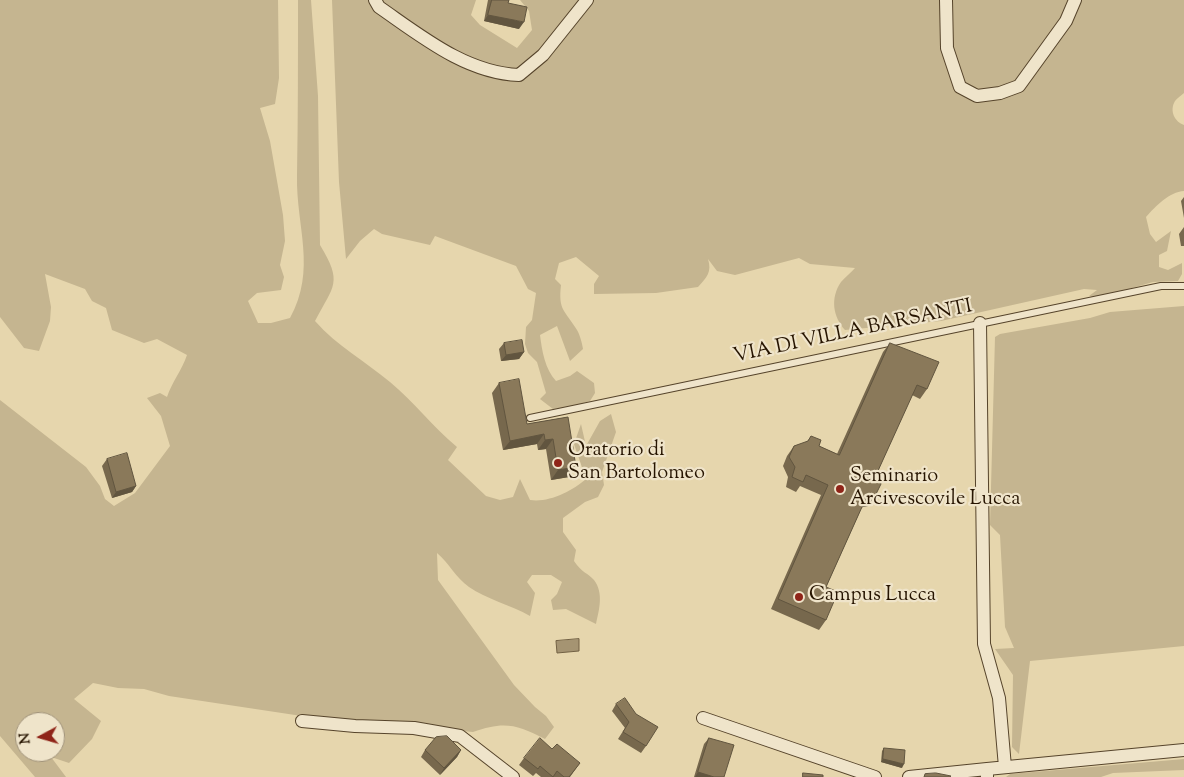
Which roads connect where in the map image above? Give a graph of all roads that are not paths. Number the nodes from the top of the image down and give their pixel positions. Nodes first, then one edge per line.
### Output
1 (375, 0) edge
2 (587, 0) edge
3 (946, 0) edge
4 (1075, 0) edge
5 (1184, 286) edge
6 (980, 323) junction
7 (530, 418) dead end
8 (703, 718) dead end
9 (302, 720) dead end
10 (1184, 750) edge
11 (1005, 767) junction
12 (987, 773) edge
13 (513, 777) edge
14 (876, 777) edge
15 (909, 777) edge

1 - 2 street
3 - 4 street
5 - 6 lane, VIA DI VILLA BARSANTI
6 - 7 lane, VIA DI VILLA BARSANTI
6 - 11 street
8 - 14 street
9 - 13 street
10 - 11 street
11 - 12 street
12 - 15 street

